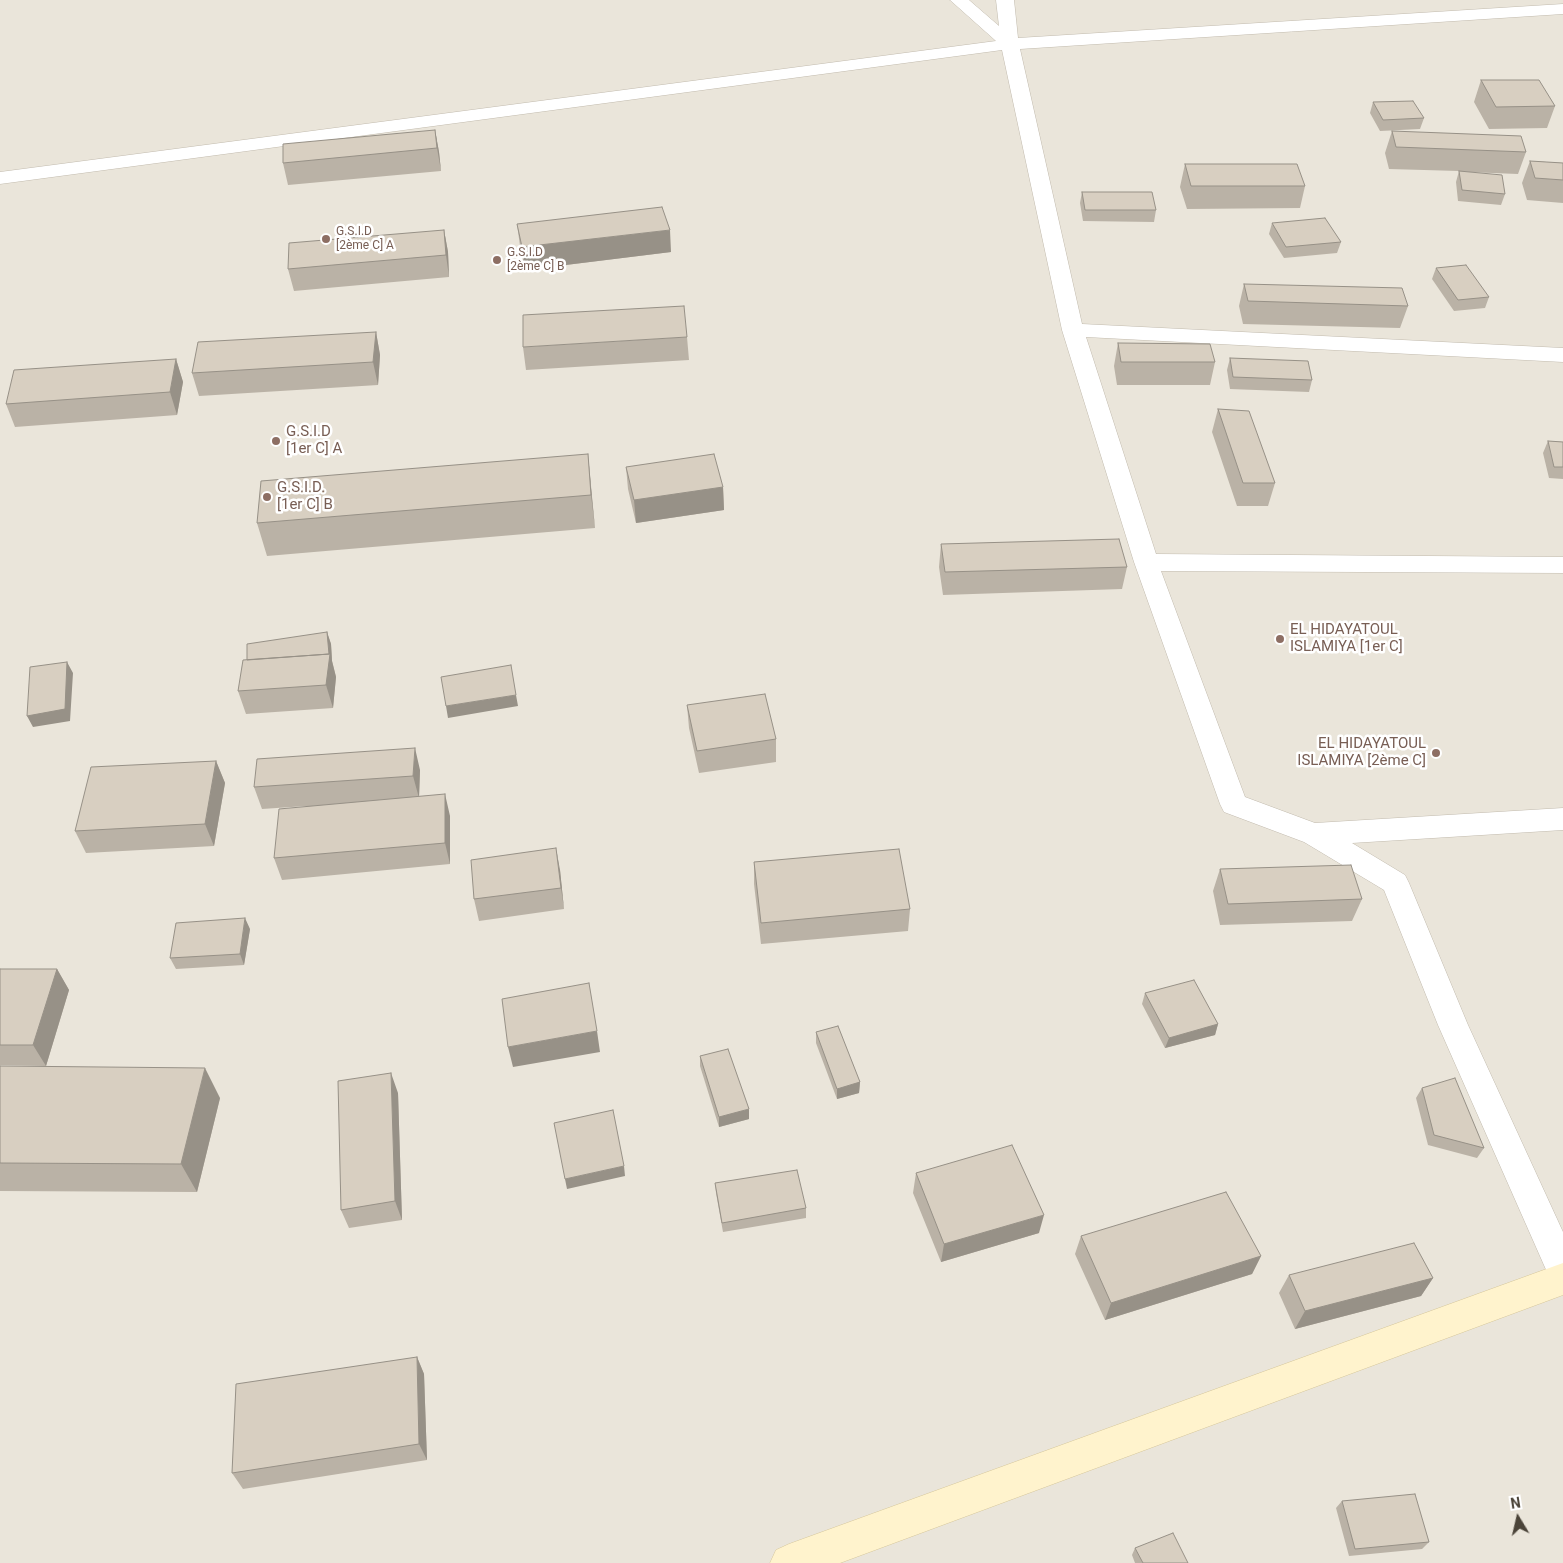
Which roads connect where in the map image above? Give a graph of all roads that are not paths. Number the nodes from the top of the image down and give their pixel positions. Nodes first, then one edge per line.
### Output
1 (959, 0) edge
2 (1005, 0) edge
3 (1563, 9) edge
4 (1010, 44) junction
5 (0, 178) edge
6 (1073, 330) junction
7 (1563, 355) edge
8 (1146, 562) junction
9 (1563, 565) edge
10 (1563, 818) edge
11 (1314, 834) junction
12 (1563, 1270) edge
13 (1563, 1279) edge
14 (789, 1563) edge

1 - 4 street
2 - 4 street
3 - 4 street
4 - 5 street
4 - 6 street
6 - 7 street
6 - 8 street
8 - 9 street
8 - 11 street
10 - 11 street
11 - 12 street
13 - 14 street

